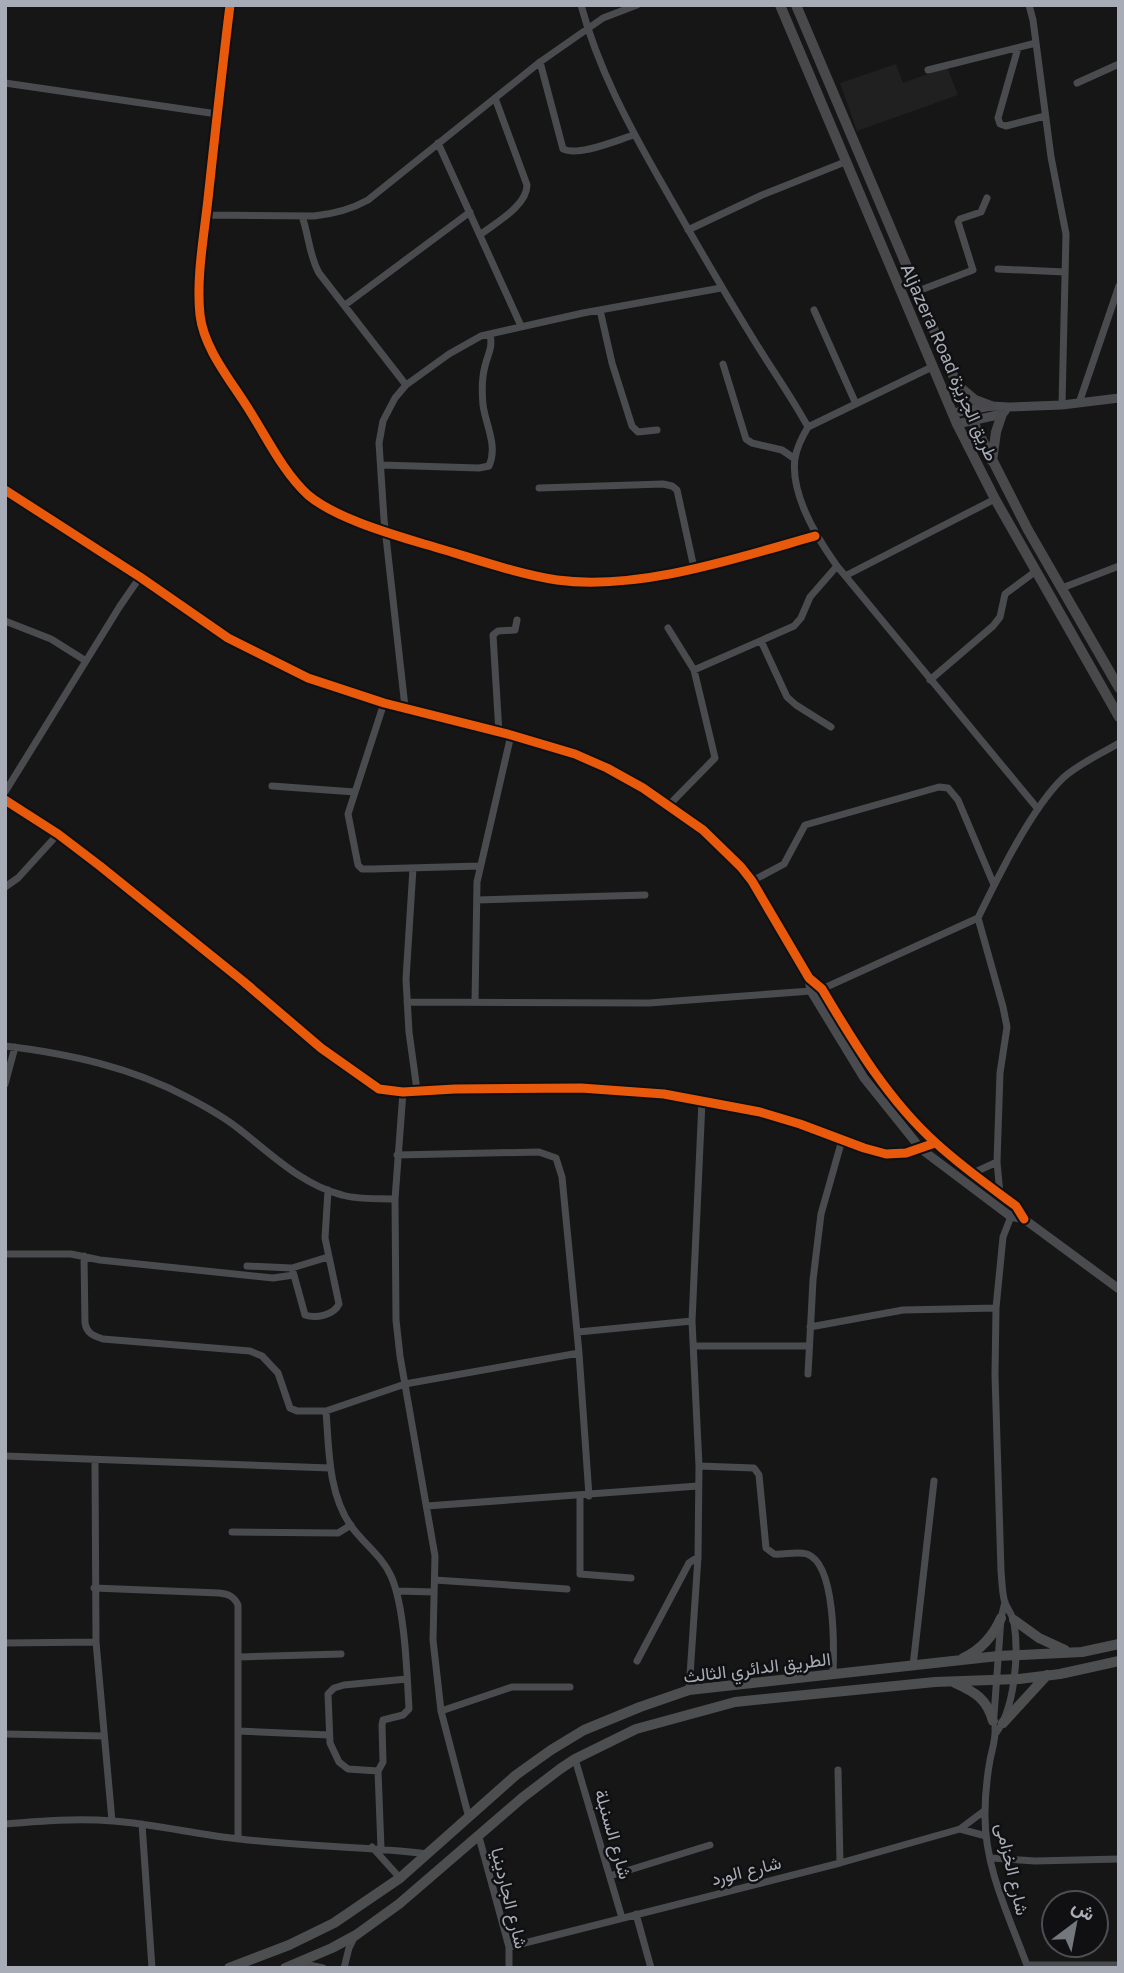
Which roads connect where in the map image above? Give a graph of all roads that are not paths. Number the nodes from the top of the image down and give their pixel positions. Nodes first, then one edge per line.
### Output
1 (230, 5) edge
2 (581, 5) edge
3 (638, 5) edge
4 (780, 5) edge
5 (796, 5) edge
6 (1029, 5) edge
7 (588, 30) junction
8 (1036, 43) junction
9 (1018, 48) junction
10 (540, 62) junction
11 (1119, 64) edge
12 (928, 71) dead end
13 (5, 83) edge
14 (1077, 83) dead end
15 (495, 99) junction
16 (217, 114) junction
17 (1045, 116) junction
18 (634, 135) junction
19 (438, 143) junction
20 (845, 162) junction
21 (987, 198) dead end
22 (470, 212) junction
23 (206, 215) junction
24 (302, 216) junction
25 (688, 230) junction
26 (480, 235) junction
27 (998, 269) dead end
28 (1065, 272) junction
29 (1119, 286) edge
30 (722, 288) junction
31 (918, 291) junction
32 (345, 305) junction
33 (600, 310) junction
34 (814, 310) dead end
35 (521, 326) junction
36 (490, 334) junction
37 (723, 364) dead end
38 (932, 367) junction
39 (958, 384) junction
40 (406, 385) junction
41 (1119, 398) edge
42 (1079, 403) junction
43 (856, 404) junction
44 (1062, 405) junction
45 (991, 406) junction
46 (1005, 410) junction
47 (953, 413) junction
48 (970, 415) junction
49 (957, 424) junction
50 (808, 427) junction
51 (657, 430) dead end
52 (795, 459) junction
53 (992, 461) junction
54 (381, 465) junction
55 (539, 488) dead end
56 (5, 490) edge
57 (995, 499) junction
58 (385, 531) junction
59 (815, 536) junction
60 (837, 566) junction
61 (1119, 566) edge
62 (694, 568) junction
63 (1036, 571) junction
64 (845, 576) junction
65 (141, 578) junction
66 (1062, 588) junction
67 (517, 620) dead end
68 (5, 621) edge
69 (668, 628) dead end
70 (761, 641) junction
71 (86, 662) junction
72 (694, 670) junction
73 (930, 680) junction
74 (1119, 688) edge
75 (384, 703) junction
76 (405, 707) junction
77 (1119, 717) edge
78 (831, 727) dead end
79 (499, 733) junction
80 (512, 735) junction
81 (1119, 743) edge
82 (272, 786) dead end
83 (5, 792) edge
84 (355, 792) junction
85 (5, 800) edge
86 (669, 805) junction
87 (1038, 809) junction
88 (58, 834) junction
89 (480, 866) junction
90 (413, 869) junction
91 (752, 881) junction
92 (994, 886) junction
93 (5, 887) edge
94 (645, 895) dead end
95 (477, 900) junction
96 (978, 918) junction
97 (809, 978) junction
98 (822, 989) junction
99 (811, 990) junction
100 (407, 1002) junction
101 (475, 1002) junction
102 (5, 1046) edge
103 (15, 1047) junction
104 (5, 1084) edge
105 (417, 1090) junction
106 (402, 1092) junction
107 (702, 1101) junction
108 (842, 1140) junction
109 (935, 1143) junction
110 (921, 1149) junction
111 (397, 1155) junction
112 (997, 1162) junction
113 (973, 1173) junction
114 (328, 1190) junction
115 (1000, 1194) junction
116 (395, 1199) junction
117 (1016, 1206) junction
118 (1010, 1216) junction
119 (1024, 1219) junction
120 (5, 1254) edge
121 (84, 1256) junction
122 (328, 1257) junction
123 (247, 1266) dead end
124 (293, 1272) junction
125 (1119, 1289) edge
126 (996, 1308) junction
127 (692, 1321) junction
128 (810, 1327) junction
129 (578, 1332) junction
130 (694, 1346) junction
131 (809, 1346) junction
132 (579, 1353) junction
133 (808, 1374) dead end
134 (405, 1384) junction
135 (327, 1411) junction
136 (5, 1457) edge
137 (95, 1460) junction
138 (699, 1466) junction
139 (330, 1468) junction
140 (934, 1481) dead end
141 (698, 1486) junction
142 (580, 1496) junction
143 (589, 1496) junction
144 (427, 1506) junction
145 (351, 1525) junction
146 (232, 1532) dead end
147 (698, 1557) junction
148 (631, 1578) dead end
149 (435, 1580) junction
150 (94, 1588) junction
151 (567, 1589) dead end
152 (397, 1591) junction
153 (434, 1592) junction
154 (1005, 1602) junction
155 (1001, 1618) junction
156 (1014, 1620) junction
157 (96, 1642) junction
158 (5, 1643) edge
159 (1119, 1644) edge
160 (1082, 1652) junction
161 (341, 1654) dead end
162 (998, 1656) junction
163 (238, 1657) junction
164 (1015, 1657) junction
165 (637, 1661) dead end
166 (954, 1661) junction
167 (1119, 1661) edge
168 (913, 1666) junction
169 (834, 1675) junction
170 (1047, 1675) junction
171 (407, 1679) junction
172 (997, 1679) junction
173 (1014, 1679) junction
174 (952, 1682) junction
175 (570, 1687) dead end
176 (689, 1690) junction
177 (441, 1711) junction
178 (997, 1726) junction
179 (238, 1731) junction
180 (5, 1734) edge
181 (329, 1735) junction
182 (104, 1736) junction
183 (575, 1759) junction
184 (378, 1770) junction
185 (838, 1770) dead end
186 (984, 1811) junction
187 (468, 1818) junction
188 (112, 1821) junction
189 (5, 1824) edge
190 (142, 1824) junction
191 (960, 1829) junction
192 (986, 1836) junction
193 (479, 1837) junction
194 (238, 1839) junction
195 (710, 1845) dead end
196 (372, 1847) junction
197 (381, 1848) junction
198 (428, 1854) junction
199 (991, 1858) junction
200 (1119, 1859) edge
201 (840, 1863) junction
202 (610, 1876) junction
203 (400, 1878) junction
204 (636, 1914) junction
205 (622, 1918) junction
206 (356, 1935) junction
207 (509, 1947) junction
208 (300, 1963) junction
209 (1119, 1965) edge
210 (508, 1966) edge
211 (1028, 1967) edge
212 (152, 1968) edge
213 (229, 1968) edge
214 (285, 1968) edge
215 (323, 1968) edge
216 (344, 1968) edge
217 (651, 1968) edge

1 - 16 street
2 - 7 street
3 - 7 street
4 - 20 main road, Aljazera Road طريق الجزيزة
5 - 31 main road, Aljazera Road طريق الجزيزة
6 - 8 street
7 - 10 street
7 - 18 street
8 - 9 street
8 - 17 street
9 - 12 street
9 - 17 street
10 - 15 street
10 - 18 street
11 - 14 street
13 - 16 street
15 - 19 street
15 - 26 street
16 - 23 street
17 - 28 street
18 - 25 street
19 - 22 street
19 - 24 street
20 - 25 street
20 - 38 main road, Aljazera Road طريق الجزيزة
21 - 31 street
22 - 26 street
22 - 32 street
23 - 24 street
23 - 58 street
24 - 32 street
25 - 30 street
26 - 35 street
27 - 28 street
28 - 44 street
29 - 42 street
30 - 33 street
30 - 50 street
31 - 39 main road, Aljazera Road طريق الجزيزة
32 - 40 street
33 - 35 street
33 - 51 street
34 - 43 street
35 - 36 street
36 - 40 street
36 - 54 street
37 - 52 street
38 - 43 street
38 - 47 main road, Aljazera Road طريق الجزيزة
39 - 45 main road
39 - 48 main road, Aljazera Road طريق الجزيزة
40 - 54 street
41 - 42 street
42 - 44 street
43 - 50 street
44 - 46 street
45 - 46 street
45 - 48 street
46 - 48 street
46 - 53 main road
47 - 48 street
47 - 49 main road, Aljazera Road طريق الجزيزة
48 - 49 street
48 - 53 main road, Aljazera Road طريق الجزيزة
49 - 57 main road, Aljazera Road طريق الجزيزة
50 - 52 street
52 - 59 street
53 - 66 main road, Aljazera Road طريق الجزيزة
54 - 58 street
55 - 62 street
56 - 65 street
57 - 63 main road, Aljazera Road طريق الجزيزة
57 - 64 street
58 - 62 street
58 - 76 street
59 - 60 street
59 - 62 street
60 - 64 street
60 - 70 street
61 - 66 street
63 - 73 street
63 - 77 main road, Aljazera Road طريق الجزيزة
64 - 73 street
65 - 71 street
65 - 75 street
66 - 74 main road, Aljazera Road طريق الجزيزة
67 - 79 street
68 - 71 street
69 - 72 street
70 - 72 street
70 - 78 street
71 - 83 street
72 - 86 street
73 - 87 street
75 - 76 street
75 - 84 street
76 - 79 street
79 - 80 street
80 - 86 street
80 - 89 street
81 - 87 street
82 - 84 street
84 - 90 street
85 - 88 street
86 - 91 street
87 - 92 street
88 - 93 street
88 - 106 street
89 - 90 street
89 - 95 street
90 - 100 street
91 - 92 street
91 - 97 street
92 - 96 street
94 - 95 street
95 - 101 street
96 - 98 street
96 - 112 street
97 - 98 street
97 - 99 street
98 - 99 street
98 - 109 street
99 - 101 street
99 - 110 street
100 - 101 street
100 - 105 street
102 - 103 street
103 - 104 street
103 - 114 street
105 - 106 street
105 - 107 street
106 - 111 street
107 - 108 street
107 - 127 street
108 - 110 street
108 - 128 street
109 - 110 street
109 - 113 street
110 - 118 street
111 - 116 street
111 - 129 street
112 - 113 street
112 - 115 street
113 - 115 street
114 - 116 street
114 - 122 street
115 - 117 street
116 - 134 street
117 - 118 street
117 - 119 street
118 - 119 street
118 - 126 street
119 - 125 street
120 - 121 street
121 - 124 street
121 - 135 street
122 - 124 street
122 - 124 street
123 - 124 street
126 - 128 street
126 - 154 street
127 - 129 street
127 - 130 street
128 - 131 street
129 - 132 street
130 - 131 street
130 - 138 street
131 - 133 street
132 - 134 street
132 - 143 street
134 - 135 street
134 - 144 street
135 - 139 street
136 - 137 street
137 - 139 street
137 - 150 street
138 - 141 street
138 - 169 street
139 - 145 street
140 - 168 street
141 - 143 street
141 - 147 street
142 - 143 street
142 - 144 street
142 - 148 street
144 - 149 street
145 - 146 street
145 - 152 street
147 - 165 street
147 - 176 street
149 - 151 street
149 - 153 street
150 - 157 street
150 - 163 street
152 - 153 street
152 - 171 street
153 - 177 street
154 - 155 street
154 - 156 street
155 - 162 street
155 - 166 main road
156 - 160 main road
156 - 164 street
157 - 158 street
157 - 182 street
159 - 160 main road, الطريق الدائري الثالث
160 - 164 main road, الطريق الدائري الثالث
161 - 163 street
162 - 164 main road, الطريق الدائري الثالث
162 - 166 main road, الطريق الدائري الثالث
162 - 172 street
163 - 179 street
164 - 173 street
166 - 168 main road, الطريق الدائري الثالث
167 - 170 main road, الطريق الدائري الثالث
168 - 169 main road, الطريق الدائري الثالث
169 - 176 main road, الطريق الدائري الثالث
170 - 173 main road, الطريق الدائري الثالث
170 - 178 main road
171 - 181 street
171 - 184 street
172 - 173 main road, الطريق الدائري الثالث
172 - 174 main road, الطريق الدائري الثالث
172 - 178 street
173 - 178 street
174 - 178 main road
174 - 183 main road, الطريق الدائري الثالث
175 - 177 street
176 - 187 main road, الطريق الدائري الثالث
177 - 187 street
178 - 186 street, شارع الخزامى
179 - 181 street
179 - 194 street
180 - 182 street
181 - 184 street
182 - 188 street
183 - 193 main road, الطريق الدائري الثالث
183 - 202 street, شارع السنبلة
184 - 197 street
185 - 201 street
186 - 191 street, شارع الورد
186 - 192 street, شارع الخزامى
187 - 198 main road, الطريق الدائري الثالث
188 - 189 street
188 - 190 street
190 - 194 street
190 - 212 street
191 - 192 street
191 - 201 street, شارع الورد
192 - 199 street, شارع الخزامى
193 - 206 main road, الطريق الدائري الثالث
193 - 207 street, شارع الجاردينيا
194 - 196 street
195 - 202 street
196 - 197 street
196 - 203 street
197 - 198 street
198 - 203 main road, الطريق الدائري الثالث
199 - 200 street
199 - 211 street, شارع الخزامى
201 - 204 street, شارع الورد
202 - 205 street, شارع السنبلة
203 - 213 main road, الطريق الدائري الثالث
204 - 205 street, شارع الورد
204 - 217 street
205 - 207 street, شارع الورد
206 - 208 main road, الطريق الدائري الثالث
206 - 216 street
207 - 210 street, شارع الجاردينيا
208 - 214 main road, الطريق الدائري الثالث
208 - 215 street
209 - 211 street

